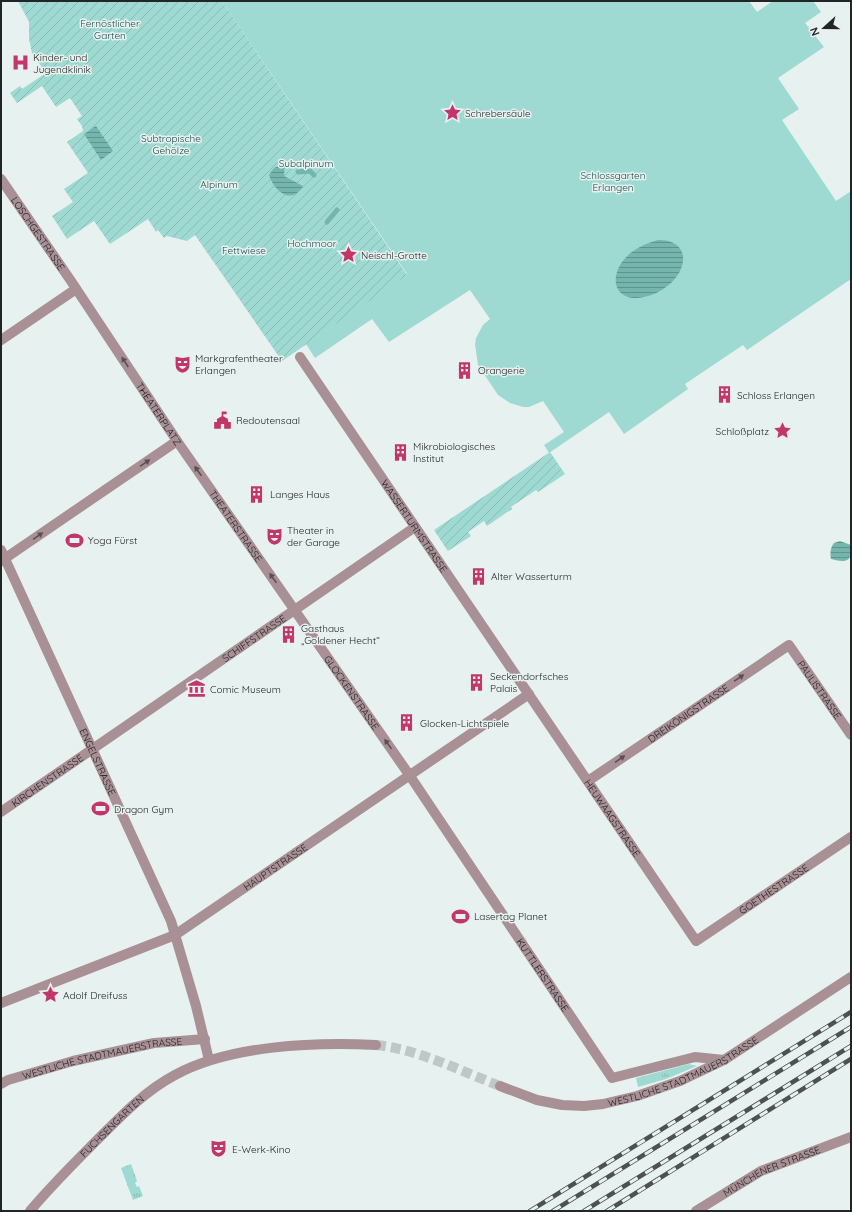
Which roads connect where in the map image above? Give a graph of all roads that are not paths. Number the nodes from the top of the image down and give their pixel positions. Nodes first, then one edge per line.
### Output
1 (1, 179) edge
2 (76, 289) junction
3 (1, 340) edge
4 (300, 356) dead end
5 (177, 441) junction
6 (415, 527) junction
7 (2, 557) edge
8 (295, 609) junction
9 (789, 645) joint
10 (529, 694) junction
11 (851, 735) edge
12 (93, 748) junction
13 (410, 776) junction
14 (588, 781) junction
15 (1, 812) edge
16 (851, 837) edge
17 (175, 935) junction
18 (696, 941) joint
19 (851, 977) edge
20 (1, 1003) edge
21 (205, 1039) junction
22 (376, 1045) tunnel mouth
23 (209, 1060) junction
24 (724, 1060) junction
25 (1, 1084) edge
26 (500, 1086) tunnel mouth
27 (851, 1136) edge
28 (30, 1211) edge
29 (696, 1211) edge

1 - 2 street, LOSCHGESTRASSE
2 - 3 street
5 -> 2 street, THEATERPLATZ
4 - 6 street, WASSERTURMSTRASSE
7 -> 5 street, THEATERPLATZ
8 -> 5 street, THEATERSTRASSE
6 - 8 street, SCHIFFSTRASSE
6 - 10 street, WASSERTURMSTRASSE
7 - 12 street, ENGELSTRASSE
8 - 12 street, SCHIFFSTRASSE
13 -> 8 street, GLOCKENSTRASSE
9 - 11 street, PAULISTRASSE
14 -> 9 street, DREIKÖNIGSTRASSE
10 - 13 street, HAUPTSTRASSE
10 - 14 street, HEUWAAGSTRASSE
12 - 15 street, KIRCHENSTRASSE
12 - 17 street, ENGELSTRASSE
13 - 17 street, HAUPTSTRASSE
13 - 24 street, KUTTLERSTRASSE
14 - 18 street, HEUWAAGSTRASSE
16 - 18 street, GOETHESTRASSE
17 - 20 street, HAUPTSTRASSE
17 - 21 street, ENGELSTRASSE
19 - 24 street, WESTLICHE STADTMAUERSTRASSE
21 - 23 street, ENGELSTRASSE
21 - 25 street, WESTLICHE STADTMAUERSTRASSE
22 - 23 street
23 - 28 street, FUCHSENGARTEN
24 - 26 street, WESTLICHE STADTMAUERSTRASSE
27 - 29 street, MÜNCHENER STRASSE

